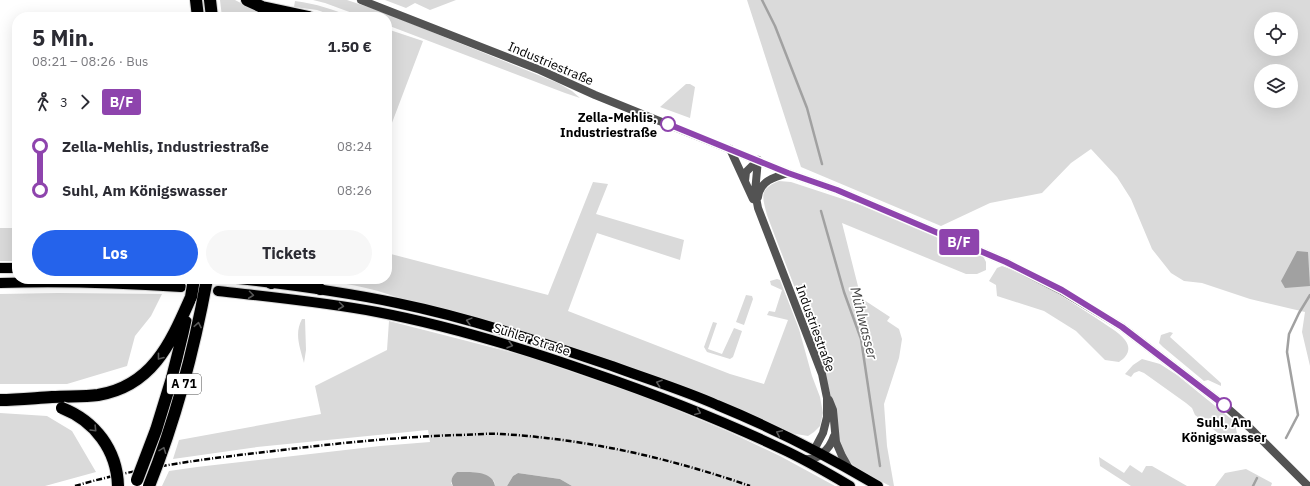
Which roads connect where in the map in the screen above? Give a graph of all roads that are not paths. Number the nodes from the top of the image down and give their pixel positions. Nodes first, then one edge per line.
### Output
1 (196, 0) edge
2 (210, 0) edge
3 (247, 0) edge
4 (361, 0) edge
5 (197, 12) edge
6 (211, 12) edge
7 (285, 12) edge
8 (392, 12) edge
9 (392, 12) edge
10 (730, 149) junction
11 (758, 160) junction
12 (788, 173) junction
13 (746, 184) junction
14 (761, 216) junction
15 (0, 268) edge
16 (12, 268) edge
17 (0, 283) edge
18 (12, 283) edge
19 (119, 284) edge
20 (193, 284) edge
21 (206, 284) edge
22 (271, 284) edge
23 (289, 284) edge
24 (310, 284) edge
25 (181, 287) dead end
26 (320, 289) junction
27 (218, 291) dead end
28 (191, 297) junction
29 (269, 297) junction
30 (828, 398) junction
31 (3, 400) edge
32 (63, 402) junction
33 (835, 432) junction
34 (817, 454) junction
35 (797, 456) junction
36 (822, 470) junction
37 (850, 470) junction
38 (118, 486) edge
39 (134, 486) edge
40 (149, 486) edge
41 (850, 486) edge
42 (878, 486) edge
43 (1308, 486) edge

1 - 5 highway
2 - 6 highway
3 - 7 highway
4 - 9 street, Industriestraße
8 - 10 street, Industriestraße
10 - 11 street, Industriestraße
10 - 13 street, Industriestraße
11 - 12 street, Industriestraße
11 - 13 street
11 - 14 street, Industriestraße
12 - 14 street, Industriestraße
12 - 43 street, Industriestraße
13 - 14 street, Industriestraße
14 - 30 street, Industriestraße
15 - 16 main road
17 - 18 main road
19 - 25 main road
20 - 28 highway, A 71, bridge
40 -> 21 highway, A 71, bridge
22 - 29 main road
23 - 26 main road, Suhler Straße
24 - 26 highway
34 -> 26 main road, Suhler Straße
27 -> 29 main road, Suhler Straße
28 -> 32 highway
28 - 39 highway, A 71, bridge
29 -> 35 main road, Suhler Straße
30 - 33 street
30 - 34 street, Industriestraße
31 - 32 highway
32 -> 38 highway, bridge
33 - 34 street
33 - 37 street
34 - 35 street
34 - 36 main road
34 - 37 main road, Suhler Straße
35 - 36 main road, Suhler Straße
36 - 41 main road, Suhler Straße
37 - 42 main road, Suhler Straße

